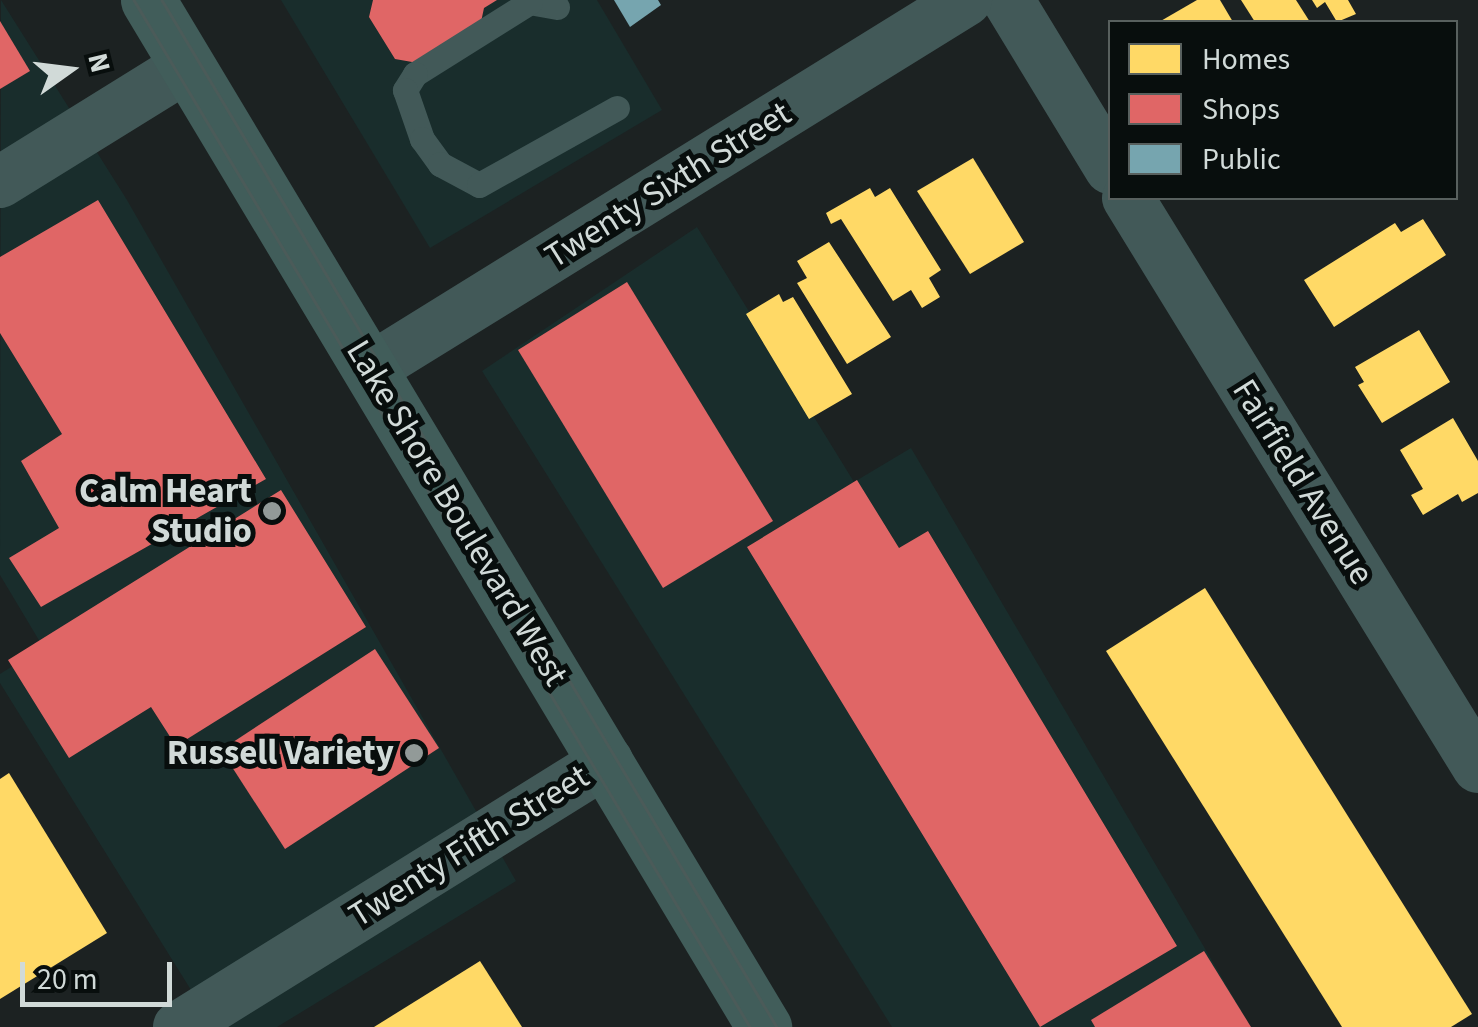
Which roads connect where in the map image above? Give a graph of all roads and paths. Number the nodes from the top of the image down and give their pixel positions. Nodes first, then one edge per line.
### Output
1 (148, 0) edge
2 (966, 0) edge
3 (1008, 0) edge
4 (557, 6) dead end
5 (187, 66) junction
6 (617, 108) dead end
7 (1108, 165) edge
8 (0, 182) edge
9 (1129, 200) edge
10 (370, 369) junction
11 (607, 761) junction
12 (1478, 767) edge
13 (179, 1027) edge
14 (764, 1027) edge

1 - 5 main road, Lake Shore Boulevard West
2 - 10 street, Twenty Sixth Street
3 - 7 street
4 - 6 lane
5 - 8 street
5 - 10 main road, Lake Shore Boulevard West
9 - 12 street, Fairfield Avenue
10 - 11 main road, Lake Shore Boulevard West
11 - 13 street, Twenty Fifth Street
11 - 14 main road, Lake Shore Boulevard West

